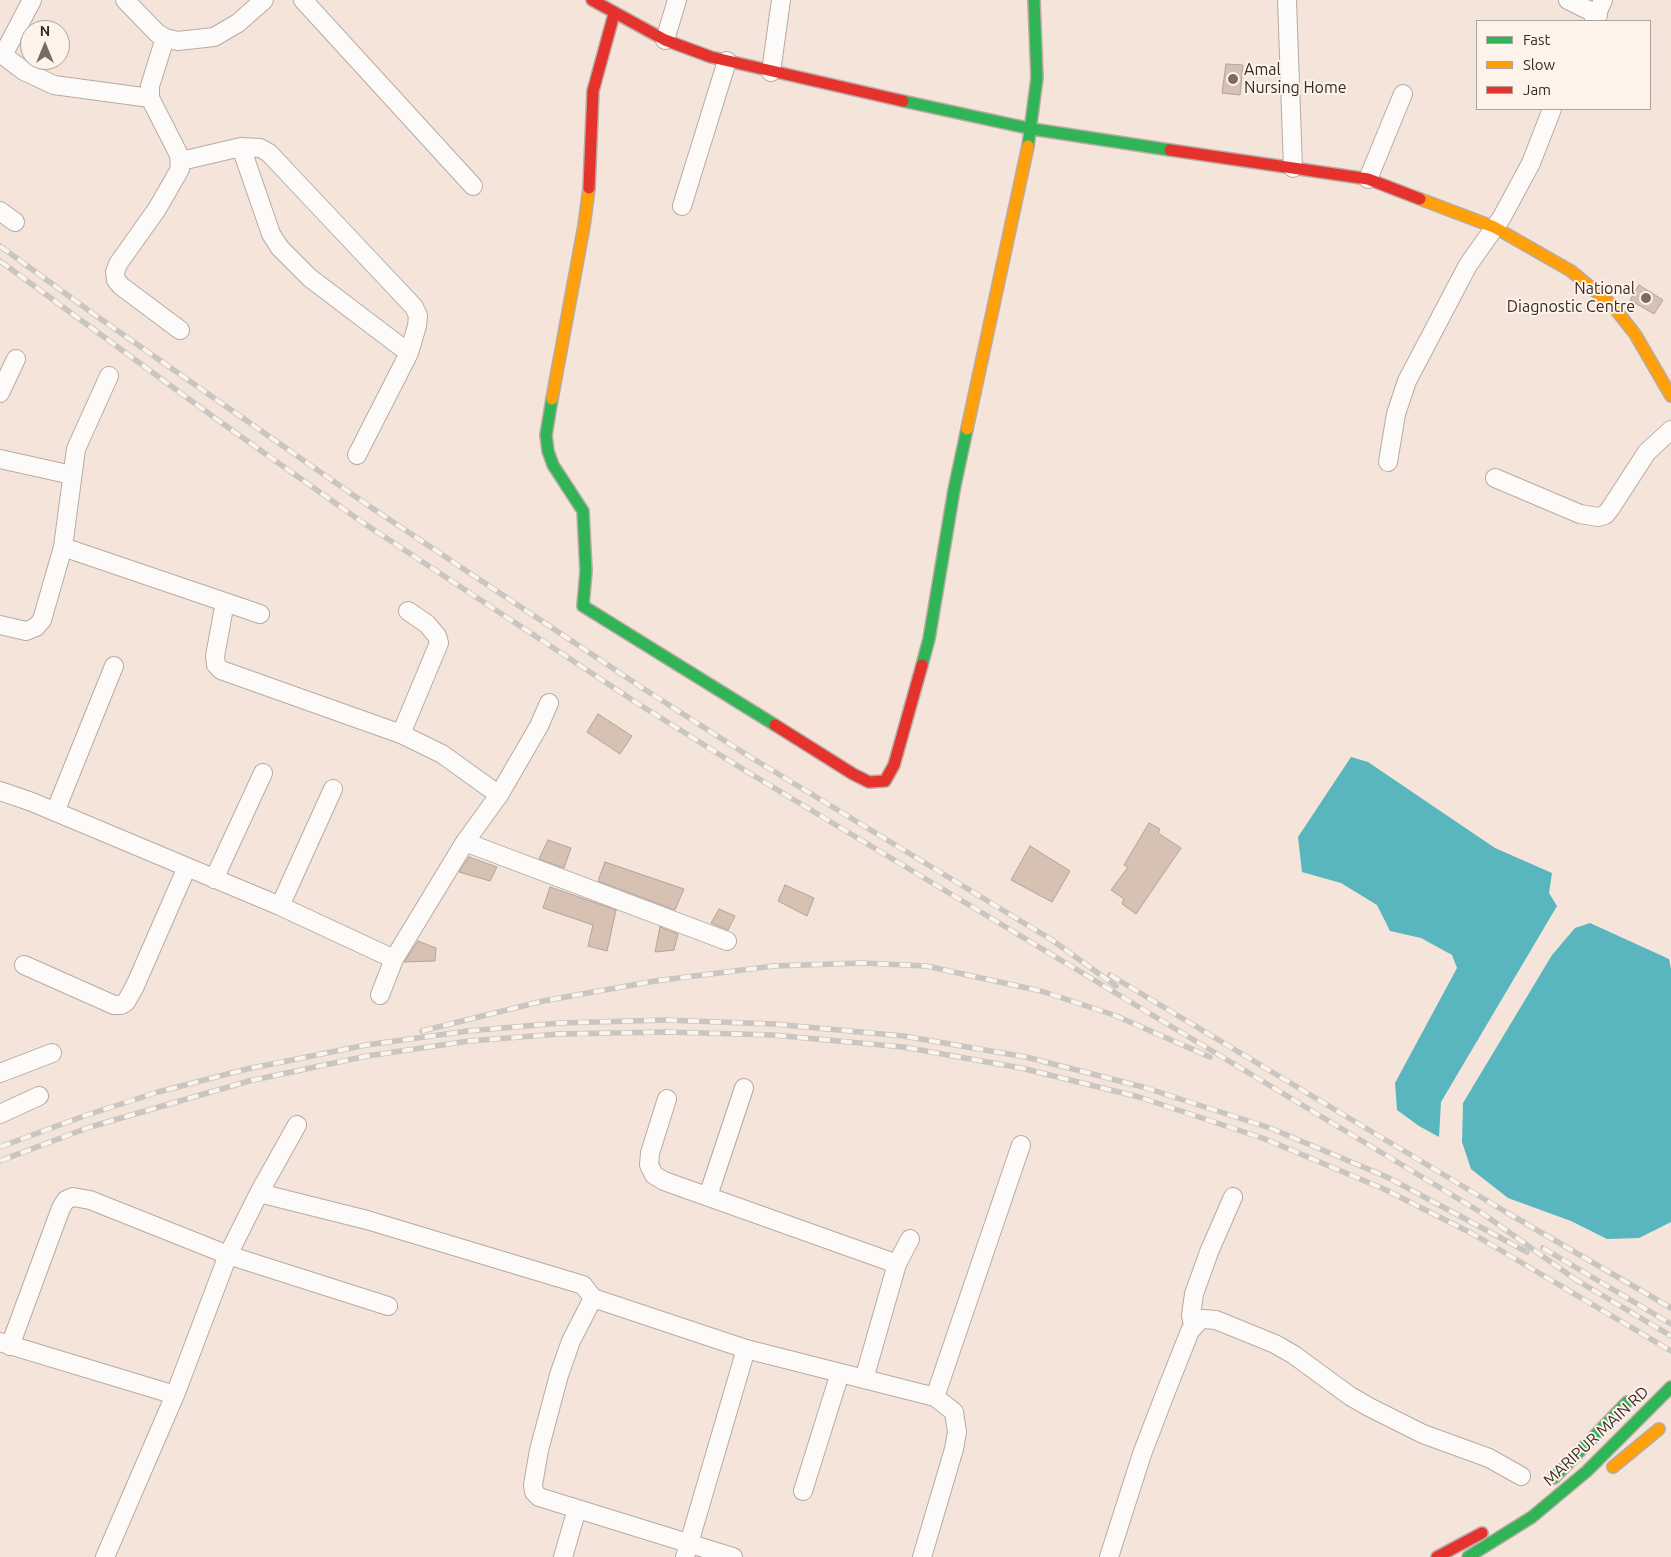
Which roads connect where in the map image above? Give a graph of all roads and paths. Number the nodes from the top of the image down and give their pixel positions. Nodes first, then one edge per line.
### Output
1 (32, 0) edge
2 (125, 0) edge
3 (264, 0) edge
4 (302, 0) edge
5 (592, 0) edge
6 (677, 0) edge
7 (781, 0) edge
8 (1034, 0) edge
9 (1288, 0) edge
10 (1568, 0) edge
11 (1598, 12) edge
12 (614, 14) junction
13 (166, 38) junction
14 (665, 40) junction
15 (1, 54) edge
16 (727, 61) junction
17 (770, 72) junction
18 (1402, 94) dead end
19 (150, 98) junction
20 (1552, 110) edge
21 (1032, 129) junction
22 (241, 147) junction
23 (181, 161) junction
24 (1293, 168) junction
25 (1368, 179) junction
26 (473, 186) dead end
27 (682, 206) dead end
28 (0, 211) edge
29 (15, 222) dead end
30 (1494, 227) junction
31 (180, 330) dead end
32 (409, 353) junction
33 (16, 359) dead end
34 (109, 376) dead end
35 (0, 393) edge
36 (1671, 396) edge
37 (1671, 430) edge
38 (357, 455) dead end
39 (0, 459) edge
40 (1388, 462) dead end
41 (72, 475) junction
42 (1495, 478) dead end
43 (63, 547) junction
44 (225, 602) junction
45 (408, 611) dead end
46 (260, 614) dead end
47 (0, 625) edge
48 (114, 666) dead end
49 (549, 703) dead end
50 (401, 734) junction
51 (262, 773) dead end
52 (332, 789) dead end
53 (0, 791) edge
54 (499, 795) junction
55 (55, 812) junction
56 (465, 842) junction
57 (187, 867) junction
58 (214, 879) junction
59 (280, 906) junction
60 (727, 941) dead end
61 (394, 959) junction
62 (24, 965) dead end
63 (380, 995) dead end
64 (52, 1053) dead end
65 (0, 1074) edge
66 (744, 1088) dead end
67 (39, 1096) dead end
68 (667, 1099) dead end
69 (0, 1114) edge
70 (297, 1125) dead end
71 (1021, 1145) dead end
72 (259, 1193) junction
73 (708, 1196) junction
74 (1233, 1197) dead end
75 (910, 1239) dead end
76 (228, 1256) junction
77 (897, 1264) junction
78 (593, 1298) junction
79 (388, 1306) dead end
80 (1193, 1326) junction
81 (5, 1344) edge
82 (746, 1350) junction
83 (840, 1373) junction
84 (864, 1379) junction
85 (1669, 1389) edge
86 (175, 1395) junction
87 (936, 1397) junction
88 (1627, 1402) dead end
89 (1665, 1433) edge
90 (1607, 1472) dead end
91 (1521, 1476) dead end
92 (1547, 1485) dead end
93 (803, 1491) dead end
94 (577, 1508) junction
95 (1494, 1525) dead end
96 (687, 1551) edge
97 (105, 1557) edge
98 (563, 1557) edge
99 (733, 1557) edge
100 (922, 1557) edge
101 (1109, 1557) edge
102 (1437, 1557) edge
103 (1468, 1557) edge

1 - 15 street
2 - 13 street
3 - 13 street
4 - 26 street
5 - 12 street
6 - 14 street
7 - 17 street
8 - 21 street
9 - 24 street
10 - 11 street
12 - 14 street
12 - 21 street
13 - 19 street
14 - 16 street
15 - 19 street
16 - 17 street
16 - 27 street
17 - 21 street
18 - 25 street
19 - 23 street
20 - 30 street
21 - 24 street
22 - 23 street
22 - 32 street
22 - 32 street
23 - 31 street
24 - 25 street
25 - 30 street
28 - 29 street
30 - 36 street
30 - 40 street
32 - 38 street
33 - 35 street
34 - 41 street
37 - 42 street
39 - 41 street
41 - 43 street
43 - 44 street
43 - 47 street
44 - 46 street
44 - 50 street
45 - 50 street
48 - 55 street
49 - 54 street
50 - 54 street
51 - 58 street
52 - 59 street
53 - 55 street
54 - 56 street
55 - 57 street
56 - 60 street
56 - 61 street
57 - 58 street
57 - 62 street
58 - 59 street
59 - 61 street
61 - 63 street
64 - 65 street
66 - 73 street
67 - 69 street
68 - 73 street
70 - 72 street
71 - 87 street
72 - 76 street
72 - 78 street
73 - 77 street
74 - 80 street
75 - 77 street
76 - 79 street
76 - 81 street
76 - 86 street
77 - 84 street
78 - 82 street
78 - 94 street
80 - 91 street
80 - 101 street
81 - 86 street
82 - 83 street
82 - 96 street
83 - 84 street
83 - 93 street
84 - 87 street
85 - 103 street, MARIPUR MAIN RD
86 - 97 street
87 - 100 street
88 - 92 street
89 - 90 street
94 - 96 street
94 - 98 street
95 - 102 street
96 - 99 street

